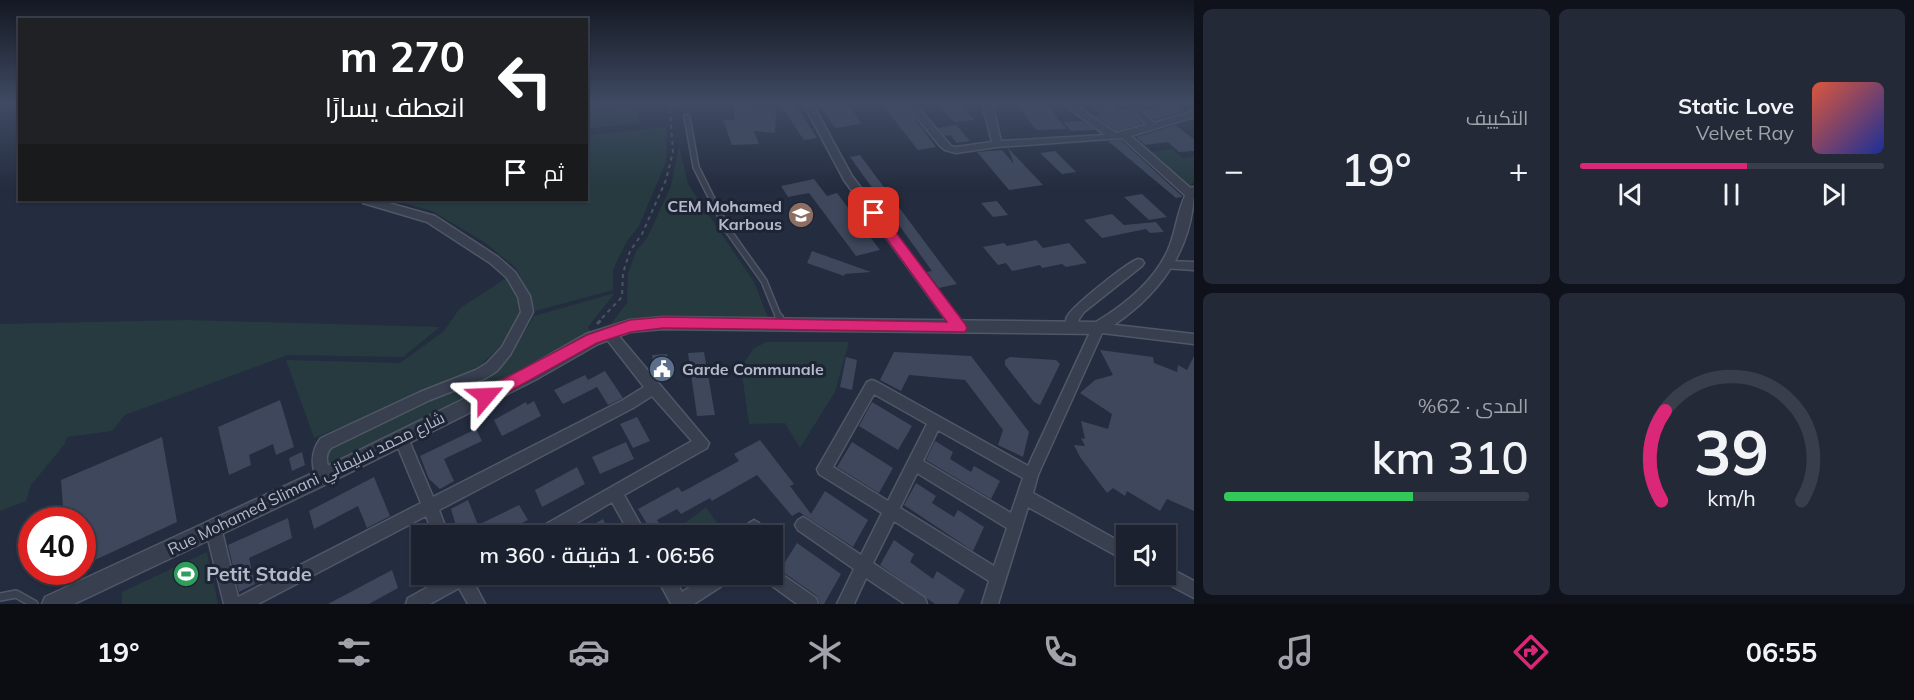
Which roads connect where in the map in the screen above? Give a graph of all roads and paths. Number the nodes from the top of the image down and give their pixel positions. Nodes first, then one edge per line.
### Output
1 (672, 131) edge
2 (690, 131) edge
3 (822, 131) edge
4 (933, 131) edge
5 (994, 131) edge
6 (1111, 131) edge
7 (1137, 131) edge
8 (1119, 136) junction
9 (997, 144) junction
10 (1193, 193) edge
11 (370, 201) edge
12 (1138, 263) dead end
13 (1167, 265) junction
14 (1194, 266) edge
15 (783, 326) junction
16 (1072, 327) junction
17 (960, 328) junction
18 (1098, 328) junction
19 (604, 335) junction
20 (1188, 338) edge
21 (1194, 346) edge
22 (652, 388) junction
23 (935, 421) junction
24 (401, 438) junction
25 (914, 463) junction
26 (1031, 475) junction
27 (323, 477) junction
28 (615, 493) junction
29 (1023, 496) junction
30 (429, 507) junction
31 (891, 511) junction
32 (1015, 524) junction
33 (437, 525) edge
34 (558, 525) edge
35 (634, 525) edge
36 (803, 525) dead end
37 (213, 527) junction
38 (1116, 547) edge
39 (864, 566) junction
40 (999, 578) junction
41 (1176, 580) edge
42 (783, 584) edge
43 (447, 585) edge
44 (468, 585) edge
45 (669, 585) edge
46 (708, 585) edge
47 (1194, 590) edge
48 (0, 597) edge
49 (34, 604) edge
50 (52, 604) edge
51 (232, 604) edge
52 (241, 604) edge
53 (414, 604) edge
54 (477, 604) edge
55 (679, 604) edge
56 (810, 604) edge
57 (845, 604) edge
58 (919, 604) edge
59 (990, 604) edge

1 - 19 path
2 - 15 lane
3 - 17 street
4 - 9 street
5 - 9 street
6 - 8 street
7 - 8 street
8 - 9 street
8 - 10 street
10 - 13 street
11 - 27 street
12 - 16 street
13 - 14 street
13 - 18 street
15 - 17 street, Rue Mohamed Slimani شارع محمد سليماني
15 - 19 street, Rue Mohamed Slimani شارع محمد سليماني
16 - 17 street, Rue Mohamed Slimani شارع محمد سليماني
16 - 18 street, Rue Mohamed Slimani شارع محمد سليماني
18 - 20 street
18 - 26 street
19 - 22 street
19 - 24 street, Rue Mohamed Slimani شارع محمد سليماني
20 - 21 lane
22 - 28 street
22 - 30 street
23 - 25 street
23 - 26 street
23 - 31 street
24 - 27 street, Rue Mohamed Slimani شارع محمد سليماني
24 - 30 street
25 - 31 street
25 - 32 street
26 - 29 street
27 - 37 street, Rue Mohamed Slimani شارع محمد سليماني
28 - 34 street
28 - 35 street
29 - 32 street
29 - 38 street
30 - 33 street
30 - 52 street
31 - 39 street
31 - 40 street
32 - 40 street
36 - 39 street
37 - 50 street, Rue Mohamed Slimani شارع محمد سليماني
37 - 51 street
39 - 57 street
39 - 58 street
40 - 59 street
41 - 47 street
42 - 56 street
43 - 53 street
44 - 54 street
45 - 55 street
46 - 55 street
48 - 49 lane

